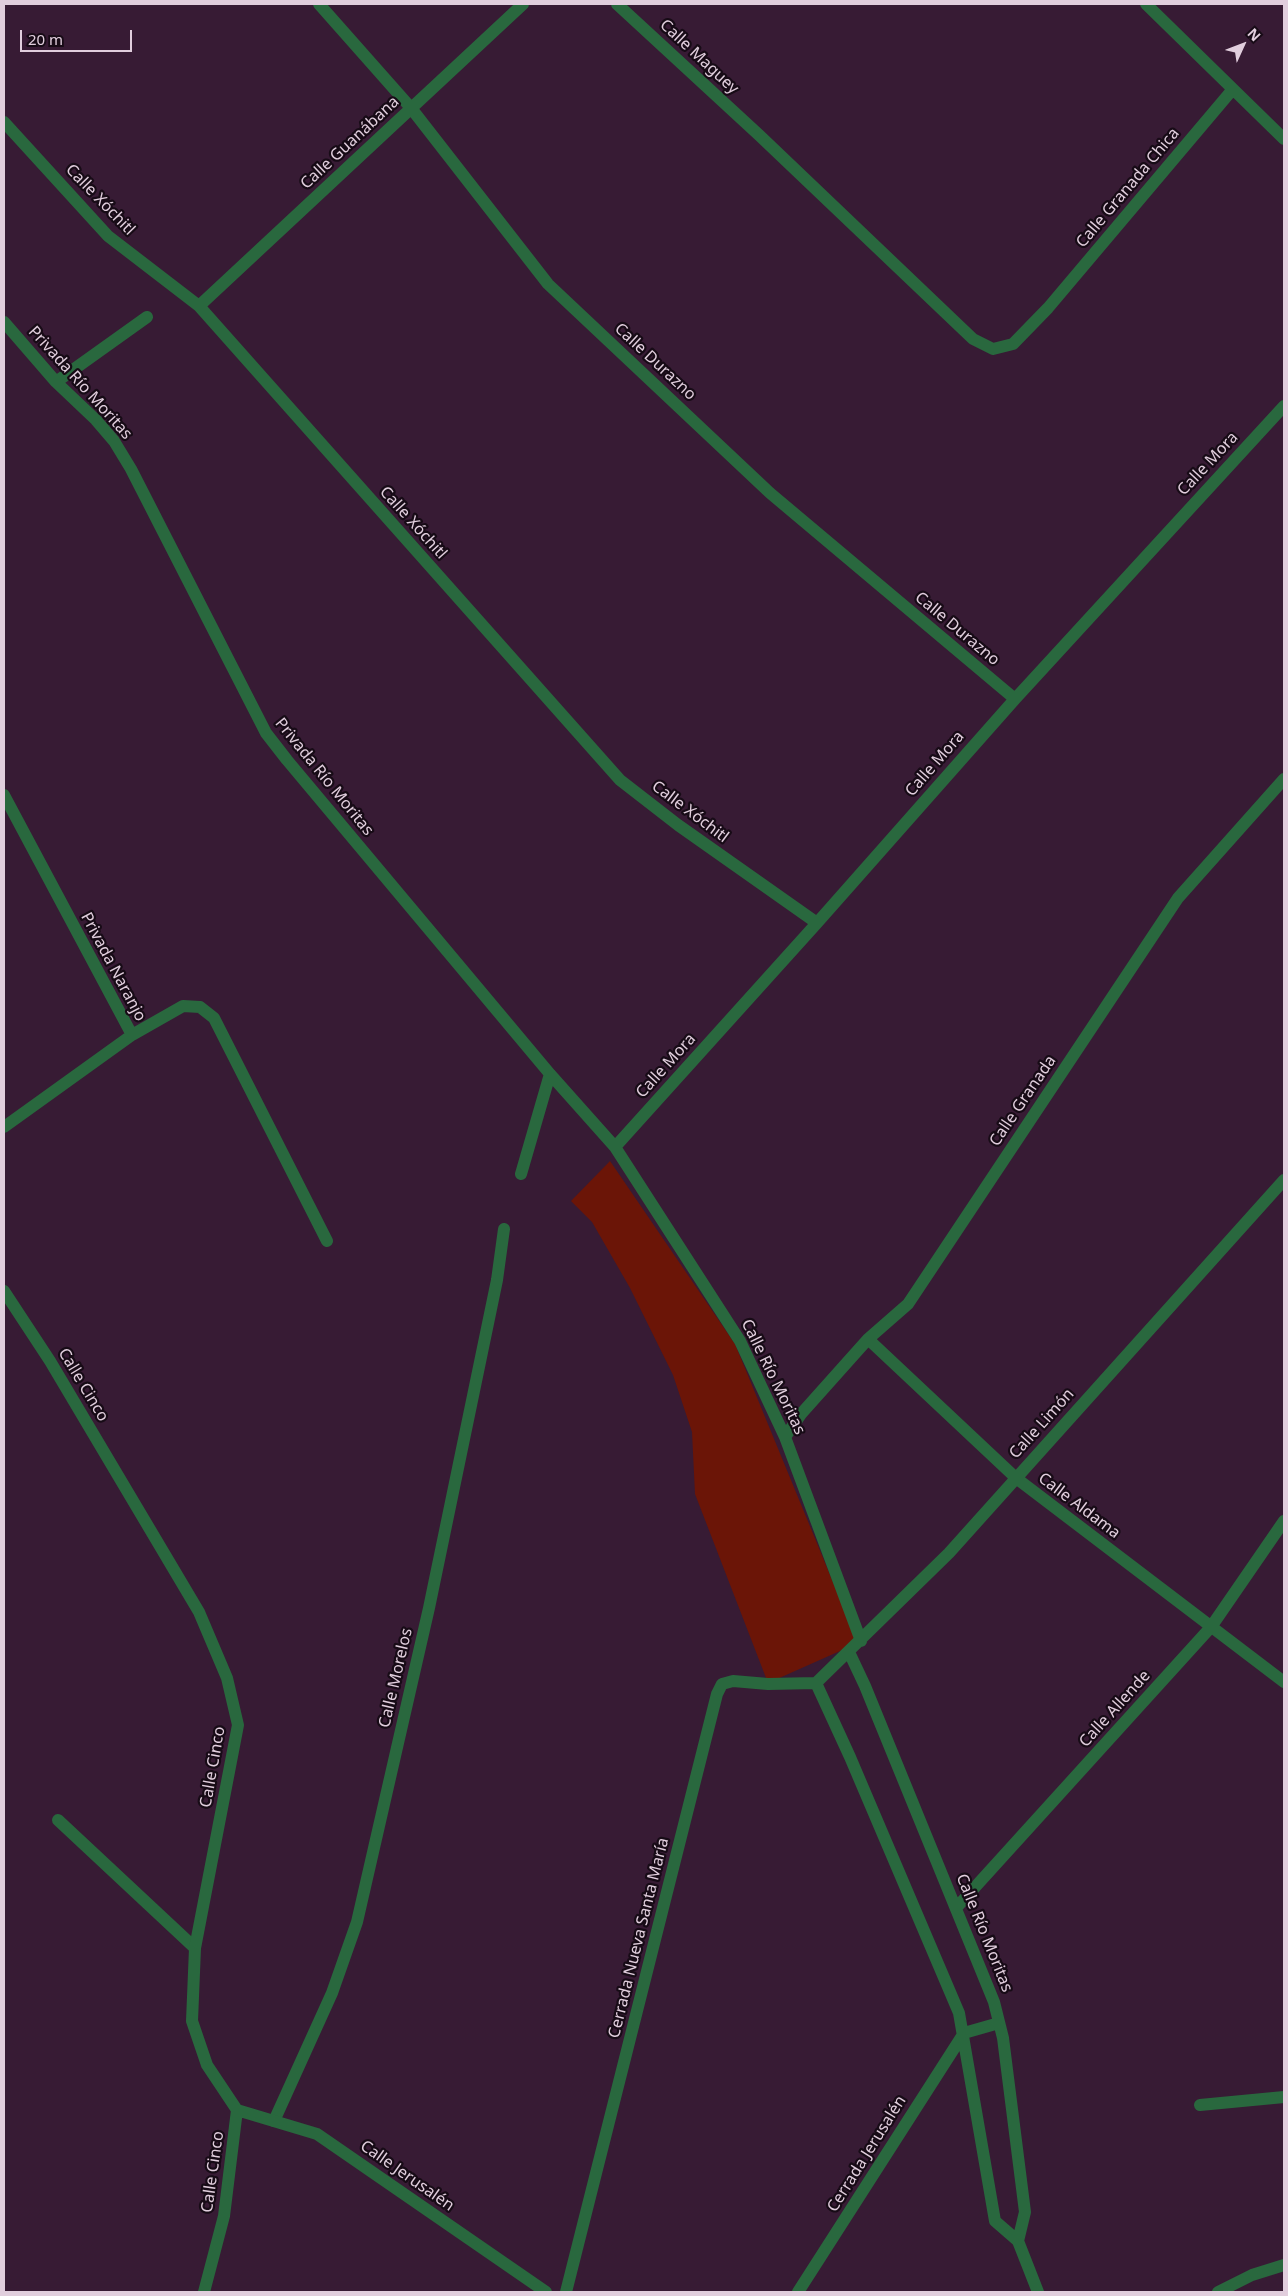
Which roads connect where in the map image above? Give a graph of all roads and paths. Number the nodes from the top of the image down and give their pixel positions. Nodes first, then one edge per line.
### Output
1 (319, 4) edge
2 (523, 4) edge
3 (617, 4) edge
4 (1146, 4) edge
5 (1233, 89) junction
6 (411, 108) junction
7 (4, 122) edge
8 (1284, 139) edge
9 (199, 306) junction
10 (1048, 308) joint
11 (147, 317) dead end
12 (4, 322) edge
13 (56, 382) junction
14 (1284, 406) edge
15 (1014, 699) junction
16 (1284, 779) edge
17 (4, 795) edge
18 (817, 923) junction
19 (132, 1035) junction
20 (550, 1074) junction
21 (4, 1127) edge
22 (615, 1147) junction
23 (521, 1174) dead end
24 (1284, 1180) edge
25 (504, 1229) dead end
26 (327, 1241) dead end
27 (4, 1291) edge
28 (868, 1339) junction
29 (785, 1437) junction
30 (1016, 1478) junction
31 (1284, 1521) edge
32 (1211, 1627) junction
33 (861, 1641) junction
34 (849, 1652) junction
35 (1284, 1682) edge
36 (816, 1683) junction
37 (58, 1820) dead end
38 (956, 1907) junction
39 (196, 1948) junction
40 (1000, 2023) junction
41 (964, 2032) junction
42 (1284, 2097) edge
43 (1200, 2105) dead end
44 (237, 2110) junction
45 (274, 2121) junction
46 (1018, 2241) junction
47 (1284, 2265) edge
48 (204, 2292) edge
49 (546, 2292) edge
50 (566, 2292) edge
51 (798, 2292) edge
52 (1038, 2292) edge
53 (1218, 2292) edge

1 - 6 street, Calle Durazno
2 - 6 street, Calle Guanábana
3 - 10 street, Calle Maguey
4 - 5 street
5 - 8 street
5 - 10 street, Calle Granada Chica
6 - 9 street, Calle Guanábana
6 - 15 street, Calle Durazno
7 - 9 street, Calle Xóchitl
9 - 18 street, Calle Xóchitl
11 - 13 street
12 - 13 street, Privada Río Moritas
13 - 20 street, Privada Río Moritas
14 - 15 street, Calle Mora
15 - 18 street, Calle Mora
16 - 28 street, Calle Granada
17 - 19 street, Privada Naranjo
18 - 22 street, Calle Mora
19 - 21 street
19 - 26 street, Privada Naranjo
20 - 22 street, Privada Río Moritas
20 - 23 street
22 - 29 street, Calle Río Moritas
24 - 30 street, Calle Limón
25 - 45 street, Calle Morelos
27 - 39 street, Calle Cinco
28 - 29 street, Calle Granada
28 - 30 street, Calle Aldama
29 - 33 street, Calle Río Moritas
30 - 32 street, Calle Aldama
30 - 33 street, Calle Limón
31 - 32 street, Calle Allende
32 - 35 street, Calle Aldama
32 - 38 street, Calle Allende
33 - 34 street, Calle Limón
34 - 36 street, Calle Limón
34 - 38 street, Calle Río Moritas
36 - 41 street
36 - 50 street, Cerrada Nueva Santa María
37 - 39 street
38 - 40 street, Calle Río Moritas
39 - 44 street, Calle Cinco
40 - 41 street
40 - 46 street, Calle Río Moritas
41 - 46 street
41 - 51 street, Cerrada Jerusalén
42 - 43 street
44 - 45 street, Calle Jerusalén
44 - 48 street, Calle Cinco
45 - 49 street, Calle Jerusalén
46 - 52 street
47 - 53 street

